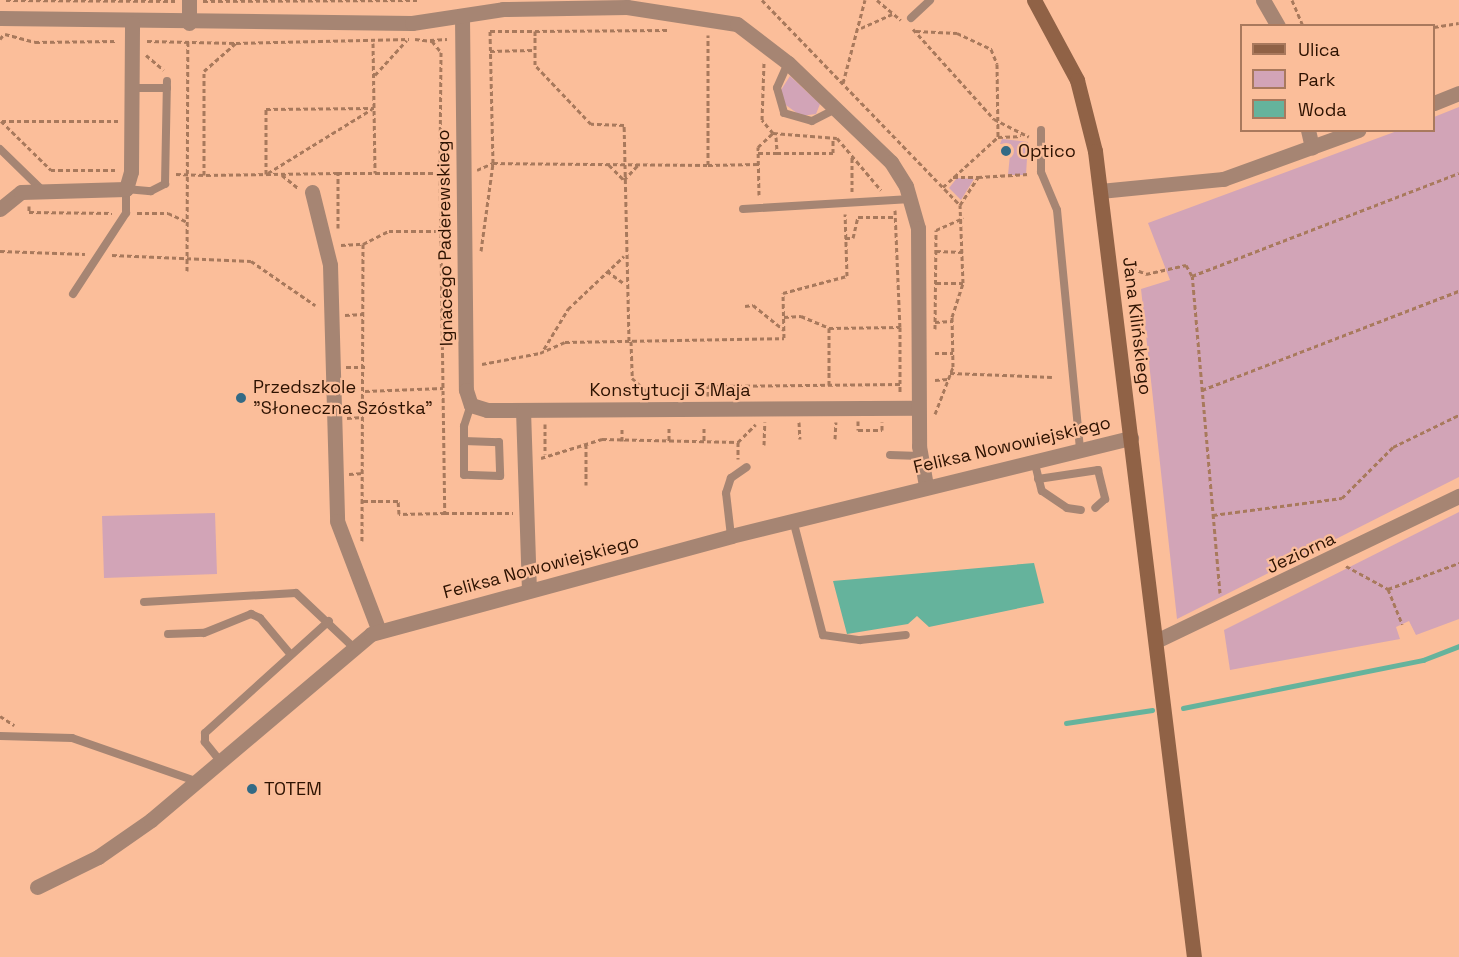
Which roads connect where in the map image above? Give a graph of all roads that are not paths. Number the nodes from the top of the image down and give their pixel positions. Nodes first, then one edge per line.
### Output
1 (189, 0) edge
2 (930, 0) edge
3 (1034, 0) edge
4 (1263, 0) edge
5 (627, 3) edge
6 (462, 17) junction
7 (0, 18) edge
8 (911, 18) dead end
9 (132, 23) junction
10 (189, 23) junction
11 (1277, 24) edge
12 (788, 63) junction
13 (132, 88) junction
14 (1459, 93) edge
15 (1435, 103) edge
16 (836, 109) junction
17 (1041, 130) dead end
18 (1308, 132) edge
19 (1353, 132) edge
20 (1312, 148) junction
21 (0, 149) edge
22 (126, 189) junction
23 (1100, 191) junction
24 (312, 192) dead end
25 (38, 196) junction
26 (911, 199) junction
27 (0, 209) edge
28 (743, 209) dead end
29 (72, 294) dead end
30 (471, 405) junction
31 (918, 408) junction
32 (523, 410) junction
33 (1131, 438) junction
34 (464, 441) junction
35 (1080, 449) junction
36 (890, 455) dead end
37 (920, 456) junction
38 (1034, 460) junction
39 (747, 467) dead end
40 (1038, 479) junction
41 (926, 485) junction
42 (1459, 496) edge
43 (1095, 508) dead end
44 (1081, 510) dead end
45 (793, 520) junction
46 (731, 536) junction
47 (529, 590) junction
48 (144, 602) dead end
49 (329, 621) junction
50 (378, 631) junction
51 (168, 634) dead end
52 (906, 635) dead end
53 (1156, 641) junction
54 (352, 646) junction
55 (291, 655) junction
56 (0, 736) edge
57 (221, 762) junction
58 (199, 782) junction
59 (37, 887) dead end
60 (1194, 957) edge

1 - 10 street
2 - 8 lane
3 - 23 main road, Jana Kilińskiego
4 - 11 street
5 - 6 street
5 - 12 street
6 - 10 street
6 - 30 street, Ignacego Paderewskiego
7 - 9 street
9 - 10 street
9 - 13 street
12 - 16 street
12 - 16 lane
13 - 22 street
13 - 22 lane
14 - 15 street
16 - 26 street
17 - 35 lane
18 - 20 street
19 - 20 street
20 - 23 street
21 - 25 lane
22 - 25 street
22 - 29 lane
23 - 33 main road, Jana Kilińskiego
24 - 50 street
25 - 27 street
26 - 28 lane
26 - 31 street
30 - 32 street
30 - 34 lane
31 - 32 street, Konstytucji 3 Maja
31 - 37 street
32 - 47 street
33 - 35 street, Feliksa Nowowiejskiego
33 - 53 main road, Jana Kilińskiego
34 - 34 lane
35 - 38 street, Feliksa Nowowiejskiego
36 - 37 lane
37 - 41 street
38 - 40 lane
38 - 41 street, Feliksa Nowowiejskiego
39 - 46 lane
40 - 43 lane
40 - 44 lane
41 - 45 street, Feliksa Nowowiejskiego
42 - 53 street, Jeziorna
45 - 46 street, Feliksa Nowowiejskiego
45 - 52 lane
46 - 47 street, Feliksa Nowowiejskiego
47 - 50 street, Feliksa Nowowiejskiego
48 - 49 lane
49 - 54 lane
49 - 55 lane
50 - 54 street, Feliksa Nowowiejskiego
51 - 55 lane
53 - 60 main road, Jana Kilińskiego
54 - 57 street, Feliksa Nowowiejskiego
55 - 57 lane
56 - 58 lane
57 - 58 street, Feliksa Nowowiejskiego
58 - 59 street, Feliksa Nowowiejskiego

